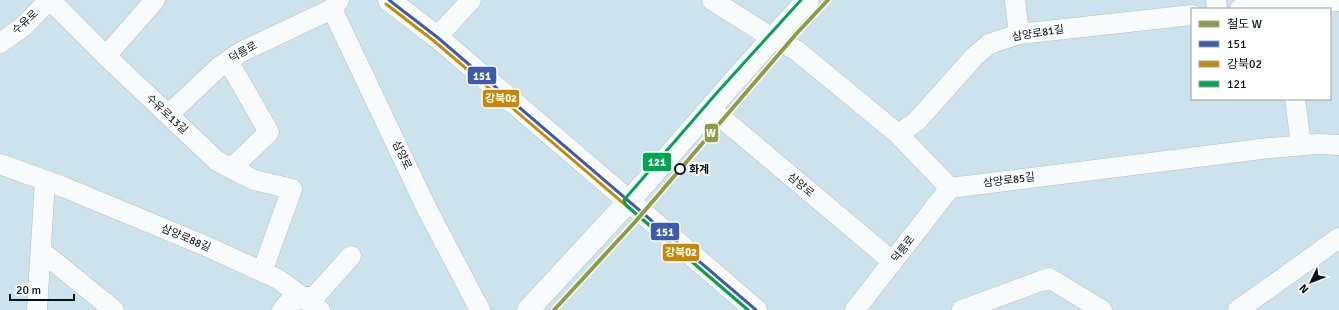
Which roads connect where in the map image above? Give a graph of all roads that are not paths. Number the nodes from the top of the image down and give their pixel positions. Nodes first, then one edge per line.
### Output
1 (50, 0) edge
2 (155, 0) edge
3 (389, 0) edge
4 (472, 0) edge
5 (712, 0) edge
6 (808, 0) edge
7 (1016, 0) edge
8 (1339, 0) edge
9 (335, 5) edge
10 (1284, 6) edge
11 (1255, 8) edge
12 (1191, 15) edge
13 (1019, 34) junction
14 (437, 37) junction
15 (772, 38) junction
16 (0, 43) edge
17 (106, 56) junction
18 (228, 61) junction
19 (1295, 100) edge
20 (710, 108) junction
21 (168, 115) junction
22 (898, 134) junction
23 (1339, 144) edge
24 (1301, 145) junction
25 (0, 164) edge
26 (232, 168) junction
27 (45, 180) junction
28 (950, 188) junction
29 (629, 201) junction
30 (1339, 238) edge
31 (41, 251) junction
32 (351, 256) dead end
33 (893, 262) junction
34 (262, 272) junction
35 (303, 298) junction
36 (37, 310) edge
37 (114, 310) edge
38 (282, 310) edge
39 (320, 310) edge
40 (480, 310) edge
41 (528, 310) edge
42 (756, 310) edge
43 (855, 310) edge
44 (962, 310) edge
45 (1102, 310) edge
46 (1238, 310) edge

1 - 16 street, 수유로
1 - 17 street, 수유로13길
2 - 17 street
3 - 14 main road
4 - 14 street
5 - 15 street
6 - 15 main road
7 - 13 street
8 - 10 street
9 - 18 street, 덕릉로
9 - 40 street, 삼양로
10 - 11 street
12 - 13 street, 삼양로81길
13 - 22 street, 삼양로81길
14 - 29 main road
15 - 20 main road
15 - 22 street
17 - 21 street, 수유로13길
18 - 21 street, 덕릉로
18 - 26 street
19 - 24 street
20 - 29 main road
20 - 33 street, 삼양로
21 - 26 street, 수유로13길
22 - 28 street
23 - 24 street, 삼양로85길
24 - 28 street, 삼양로85길
25 - 27 street, 삼양로88길
26 - 34 street, 수유로13길
27 - 31 street
27 - 34 street, 삼양로88길
28 - 33 street, 덕릉로
29 - 41 main road
29 - 42 main road
30 - 46 street
31 - 36 street
31 - 37 street
32 - 35 street
33 - 43 street, 덕릉로
34 - 35 street, 삼양로88길
35 - 38 street
35 - 39 street, 삼양로88길
44 - 45 street

